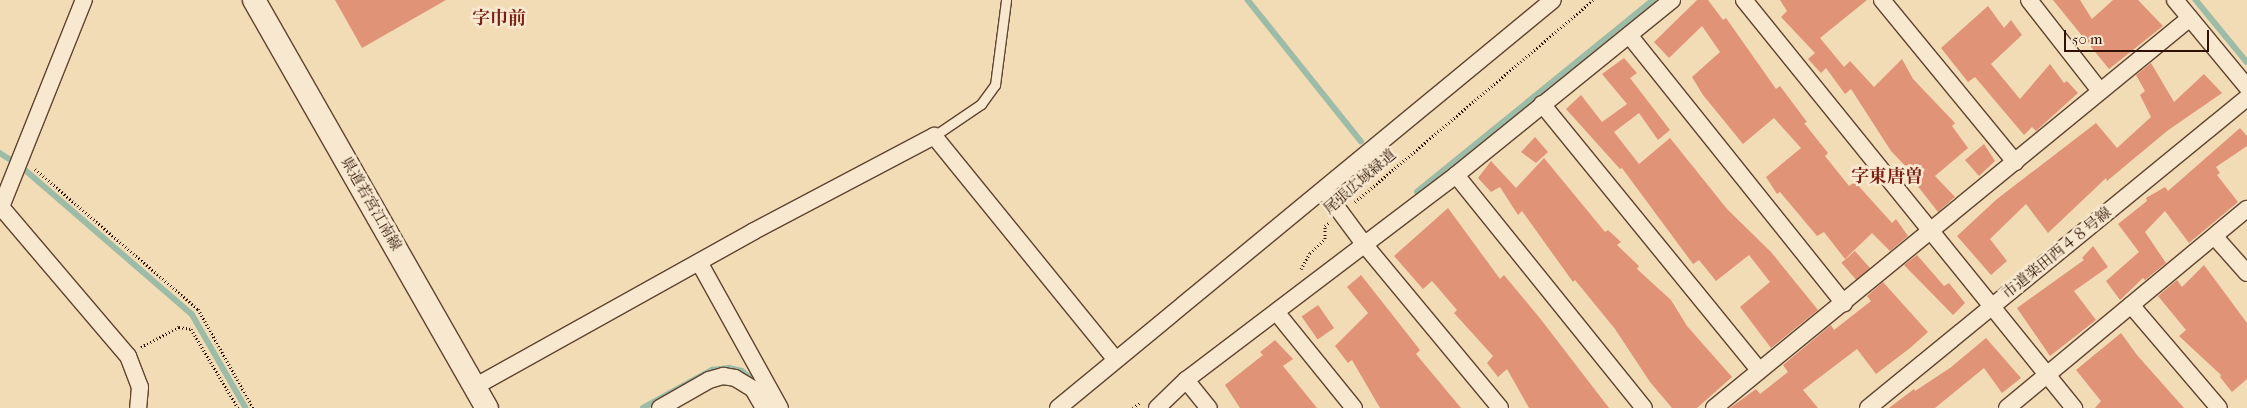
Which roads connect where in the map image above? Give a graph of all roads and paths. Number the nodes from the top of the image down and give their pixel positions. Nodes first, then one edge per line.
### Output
1 (84, 0) edge
2 (254, 0) edge
3 (1006, 0) edge
4 (1553, 0) edge
5 (1593, 0) edge
6 (1672, 0) edge
7 (1744, 0) edge
8 (1882, 0) edge
9 (2029, 0) edge
10 (2176, 0) edge
11 (2190, 18) junction
12 (1629, 35) junction
13 (2247, 87) edge
14 (2100, 91) junction
15 (2247, 98) edge
16 (1542, 104) junction
17 (934, 136) junction
18 (20, 157) junction
19 (2015, 162) junction
20 (1456, 175) junction
21 (1324, 190) junction
22 (1, 207) edge
23 (2247, 210) edge
24 (1343, 212) junction
25 (1931, 233) junction
26 (2215, 237) junction
27 (1364, 244) junction
28 (699, 262) junction
29 (1300, 272) dead end
30 (2247, 273) edge
31 (1844, 303) junction
32 (2131, 305) junction
33 (1993, 306) junction
34 (1276, 313) junction
35 (128, 356) junction
36 (1115, 359) junction
37 (1759, 370) junction
38 (2047, 375) junction
39 (1186, 380) junction
40 (476, 386) junction
41 (1153, 402) edge
42 (138, 408) edge
43 (238, 408) edge
44 (253, 408) edge
45 (487, 408) edge
46 (660, 408) edge
47 (764, 408) edge
48 (780, 408) edge
49 (1058, 408) edge
50 (1133, 408) edge
51 (1209, 408) edge
52 (1354, 408) edge
53 (1500, 408) edge
54 (1644, 408) edge
55 (1714, 408) edge
56 (1868, 408) edge
57 (2007, 408) edge
58 (2074, 408) edge
59 (2219, 408) edge

1 - 18 street
2 - 40 main road, 県道若宮江南線
3 - 17 lane
4 - 21 street
5 - 24 path, 尾張広域緑道
6 - 12 street
7 - 25 street
8 - 19 street
9 - 14 street
10 - 11 street
11 - 13 street
11 - 14 street
12 - 16 street
12 - 31 street
14 - 19 street
15 - 33 street, 市道楽田西４８号線
16 - 20 street
16 - 37 street
17 - 28 street
17 - 36 street
18 - 22 street
18 - 44 path
19 - 25 street
20 - 27 street
20 - 54 street
21 - 24 street
21 - 36 street
22 - 35 street
23 - 26 street
24 - 27 street
24 - 29 path, 尾張広域緑道
25 - 31 street
25 - 33 street
26 - 30 street
26 - 32 street
27 - 34 street
27 - 53 street
28 - 40 street
28 - 48 street
31 - 37 street
32 - 38 street
32 - 59 street
33 - 38 street
33 - 56 street, 市道楽田西４８号線
34 - 39 street
34 - 52 street
35 - 42 street
35 - 43 path
36 - 49 street
37 - 55 street
38 - 57 street
38 - 58 street
39 - 41 street
39 - 51 street
40 - 45 main road, 県道若宮江南線
41 - 50 path
46 - 47 street

